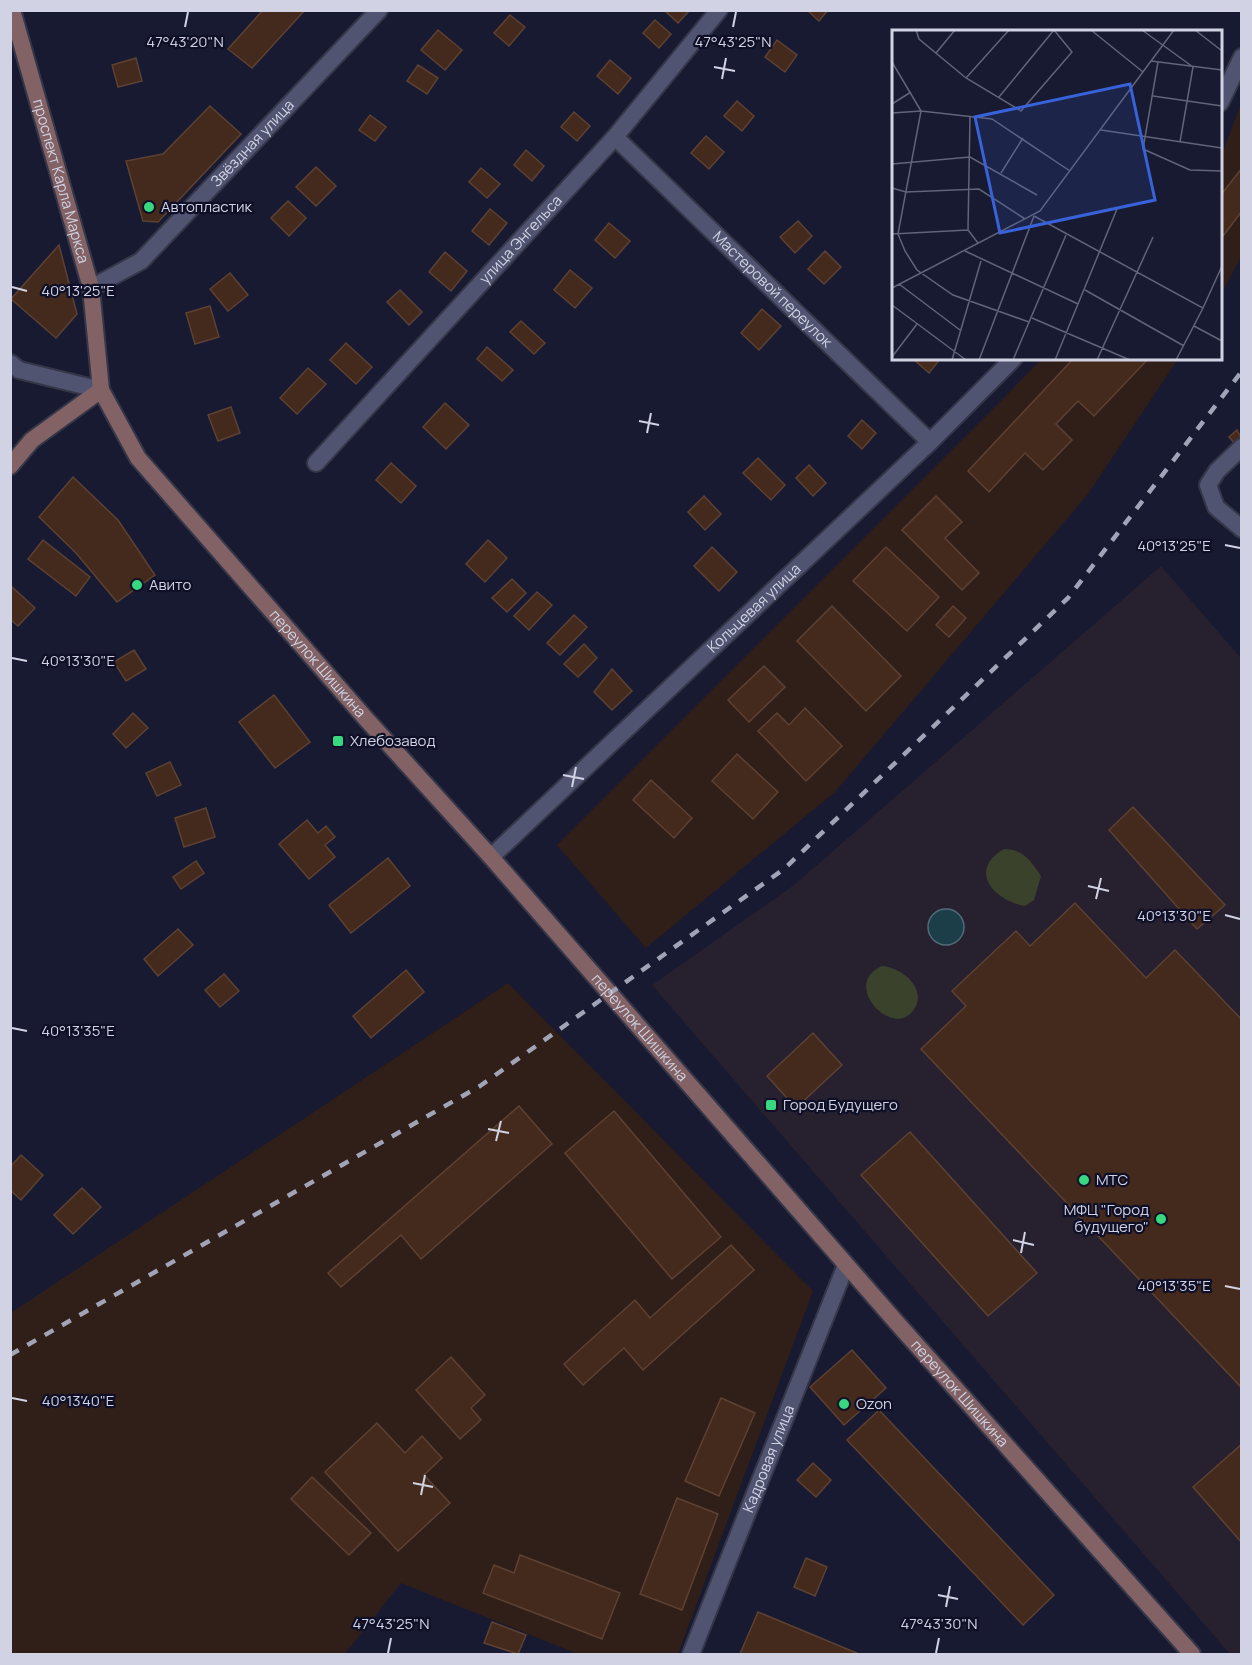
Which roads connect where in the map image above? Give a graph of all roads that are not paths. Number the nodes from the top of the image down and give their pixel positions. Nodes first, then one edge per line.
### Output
1 (12, 10) edge
2 (379, 10) edge
3 (719, 10) edge
4 (1242, 57) edge
5 (1222, 101) edge
6 (615, 137) junction
7 (92, 288) junction
8 (1012, 360) edge
9 (10, 363) edge
10 (101, 390) junction
11 (930, 442) junction
12 (1242, 447) edge
13 (316, 463) dead end
14 (10, 466) edge
15 (1242, 529) edge
16 (491, 856) junction
17 (846, 1265) junction
18 (692, 1654) edge
19 (1192, 1654) edge

1 - 7 main road, проспект Карла Маркса
2 - 7 street, Звёздная улица
3 - 6 street, улица Энгельса
4 - 5 street
6 - 11 street, Мастеровой переулок
6 - 13 street, улица Энгельса
7 - 10 main road, проспект Карла Маркса
8 - 11 street, Кольцевая улица
9 - 10 street
10 - 14 main road
10 - 16 main road, переулок Шишкина
11 - 16 street, Кольцевая улица
12 - 15 street
16 - 17 main road, переулок Шишкина
17 - 18 street, Кадровая улица
17 - 19 main road, переулок Шишкина

